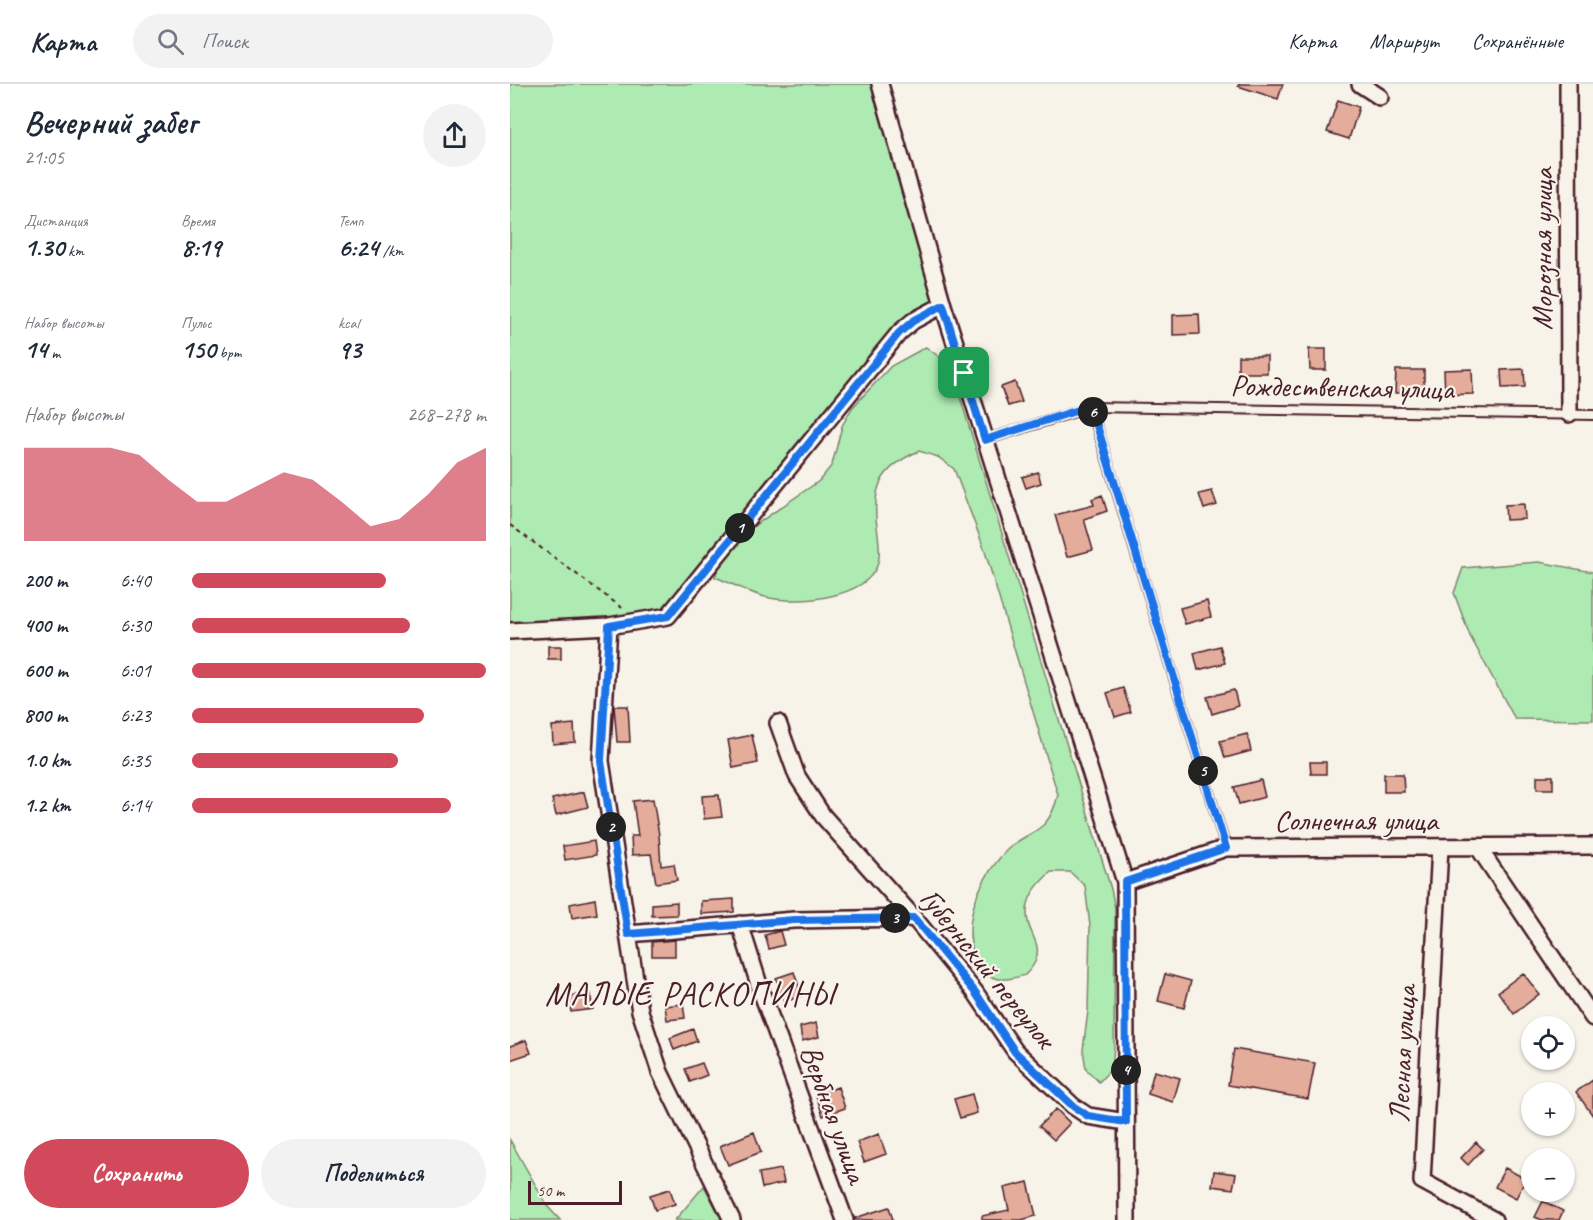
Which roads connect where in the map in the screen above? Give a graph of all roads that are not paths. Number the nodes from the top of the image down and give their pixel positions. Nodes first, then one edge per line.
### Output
1 (880, 84) edge
2 (1360, 84) edge
3 (1568, 84) edge
4 (1380, 97) dead end
5 (943, 305) junction
6 (1091, 406) junction
7 (1569, 414) junction
8 (1593, 415) edge
9 (985, 440) junction
10 (609, 626) junction
11 (510, 631) edge
12 (778, 723) dead end
13 (1593, 846) edge
14 (1440, 847) junction
15 (1478, 847) junction
16 (1226, 848) junction
17 (1125, 882) junction
18 (914, 918) junction
19 (740, 924) junction
20 (628, 934) junction
21 (1593, 1018) edge
22 (1126, 1122) junction
23 (732, 1220) edge
24 (845, 1220) edge
25 (1127, 1220) edge
26 (1494, 1220) edge

1 - 5 street
2 - 4 street
3 - 7 street, Морозная улица
5 - 9 street
5 - 10 street
6 - 7 lane, Рождественская улица
6 - 9 lane, Рождественская улица
6 - 16 lane
7 - 8 lane, Рождественская улица
9 - 17 street
10 - 11 street
10 - 20 street
12 - 18 street, Губернский переулок
13 - 15 street, Солнечная улица
14 - 15 street, Солнечная улица
14 - 16 street, Солнечная улица
14 - 26 street, Лесная улица
15 - 21 street
16 - 17 street, Солнечная улица
17 - 22 street
18 - 19 street
18 - 22 street, Губернский переулок
19 - 20 street
19 - 24 street, Вербная улица
20 - 23 street
22 - 25 street

